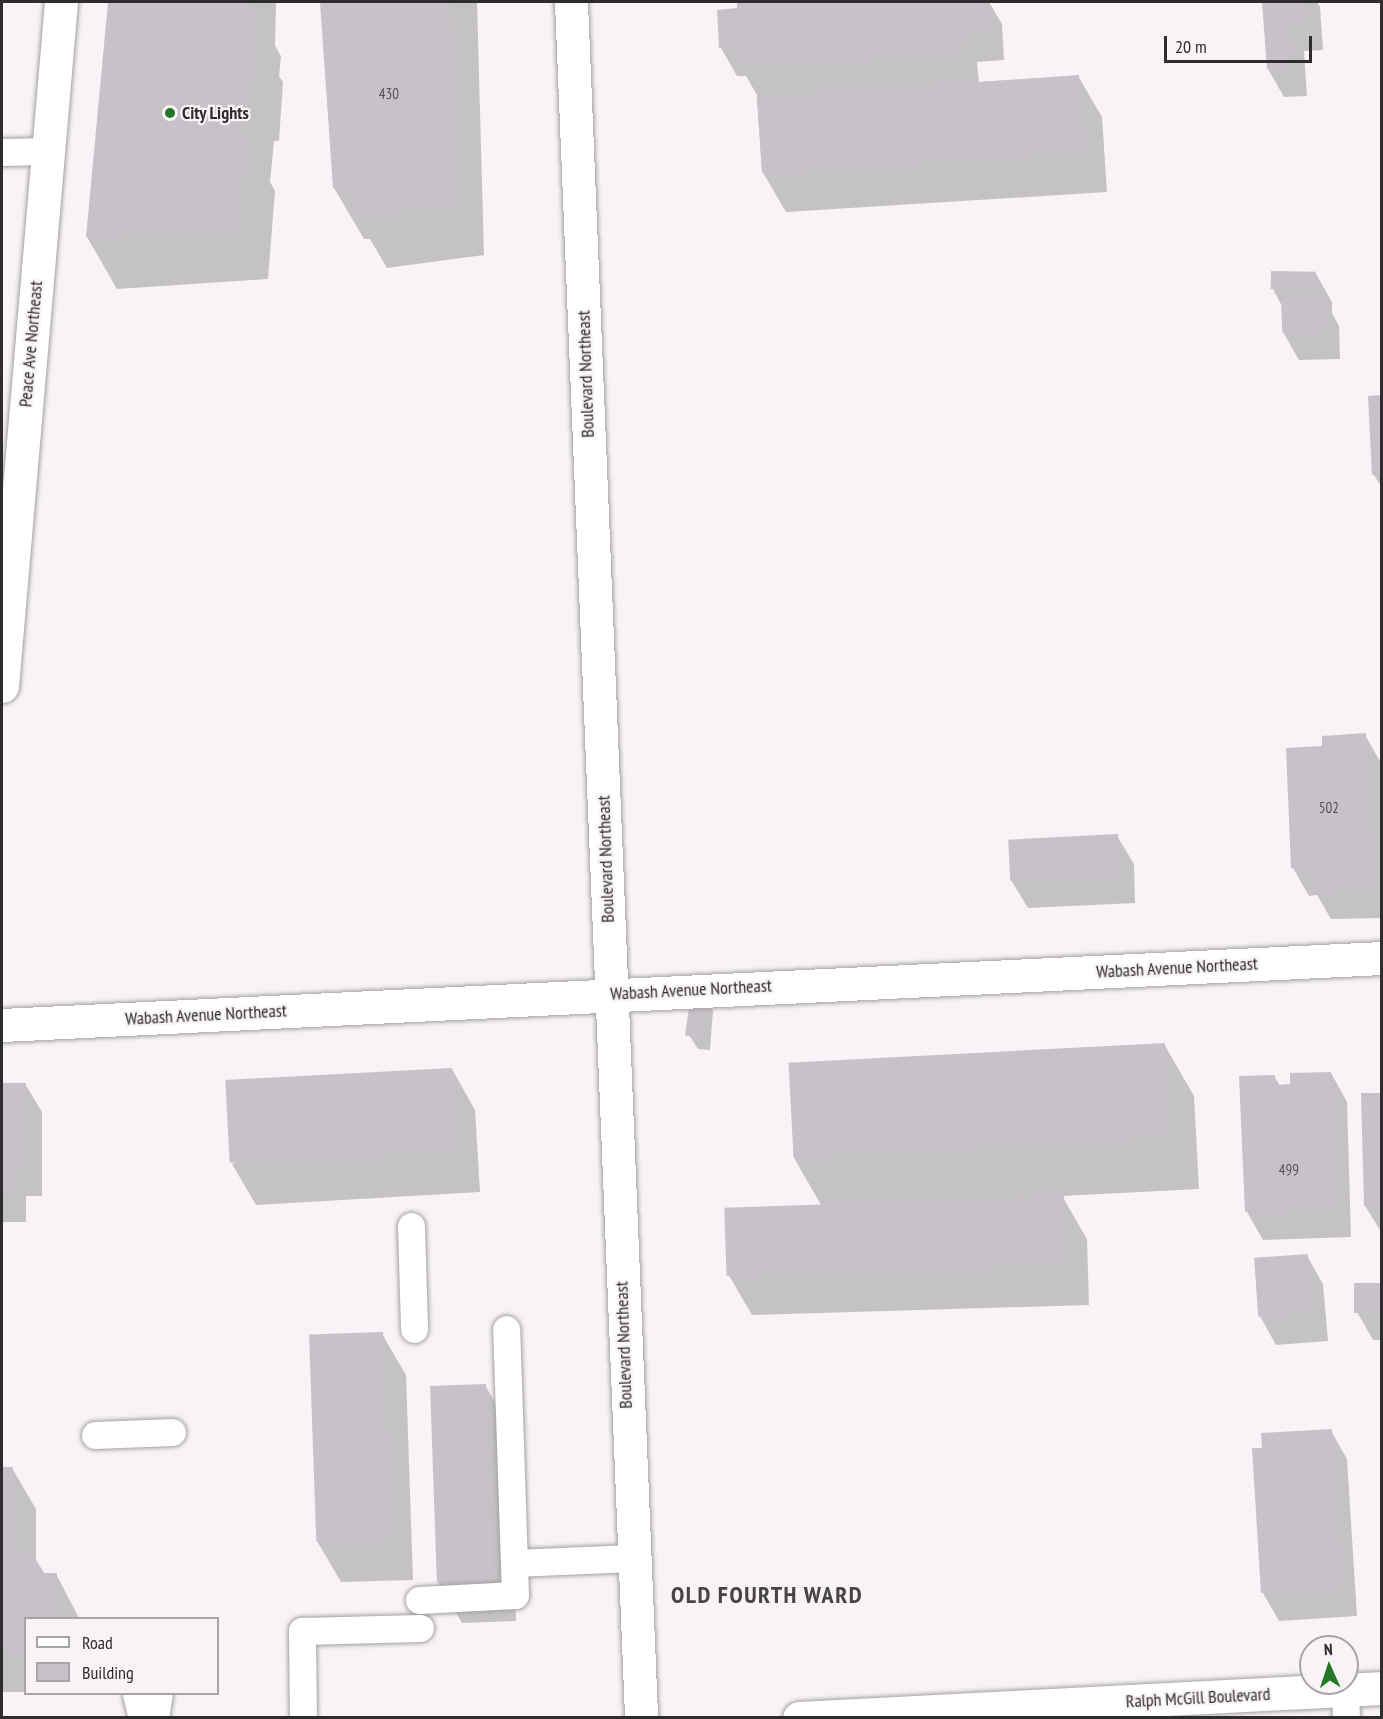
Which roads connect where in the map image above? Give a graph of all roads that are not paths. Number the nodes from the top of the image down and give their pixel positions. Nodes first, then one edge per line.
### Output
1 (61, 2) edge
2 (571, 2) edge
3 (48, 151) junction
4 (2, 152) edge
5 (7, 560) edge
6 (2, 686) edge
7 (1382, 958) edge
8 (611, 993) junction
9 (2, 1025) edge
10 (411, 1226) dead end
11 (414, 1329) dead end
12 (506, 1329) dead end
13 (172, 1432) dead end
14 (96, 1436) dead end
15 (633, 1558) junction
16 (514, 1563) junction
17 (419, 1600) dead end
18 (420, 1628) dead end
19 (1382, 1688) edge
20 (136, 1695) edge
21 (159, 1695) edge
22 (1346, 1704) edge
23 (142, 1718) edge
24 (155, 1718) edge
25 (303, 1718) edge
26 (640, 1718) edge
27 (799, 1718) edge

1 - 3 main road, Peace Ave Northeast
2 - 8 main road, Boulevard Northeast
3 - 4 lane
3 - 5 main road, Peace Ave Northeast
5 - 6 main road, Peace Ave Northeast
7 - 8 main road, Wabash Avenue Northeast
8 - 9 main road, Wabash Avenue Northeast
8 - 15 main road, Boulevard Northeast
10 - 11 lane
12 - 16 lane
13 - 14 lane
15 - 16 lane
15 - 26 main road, Boulevard Northeast
16 - 17 lane
18 - 25 lane
19 - 22 main road, Ralph McGill Boulevard
20 - 23 lane
21 - 24 lane
22 - 27 main road, Ralph McGill Boulevard

